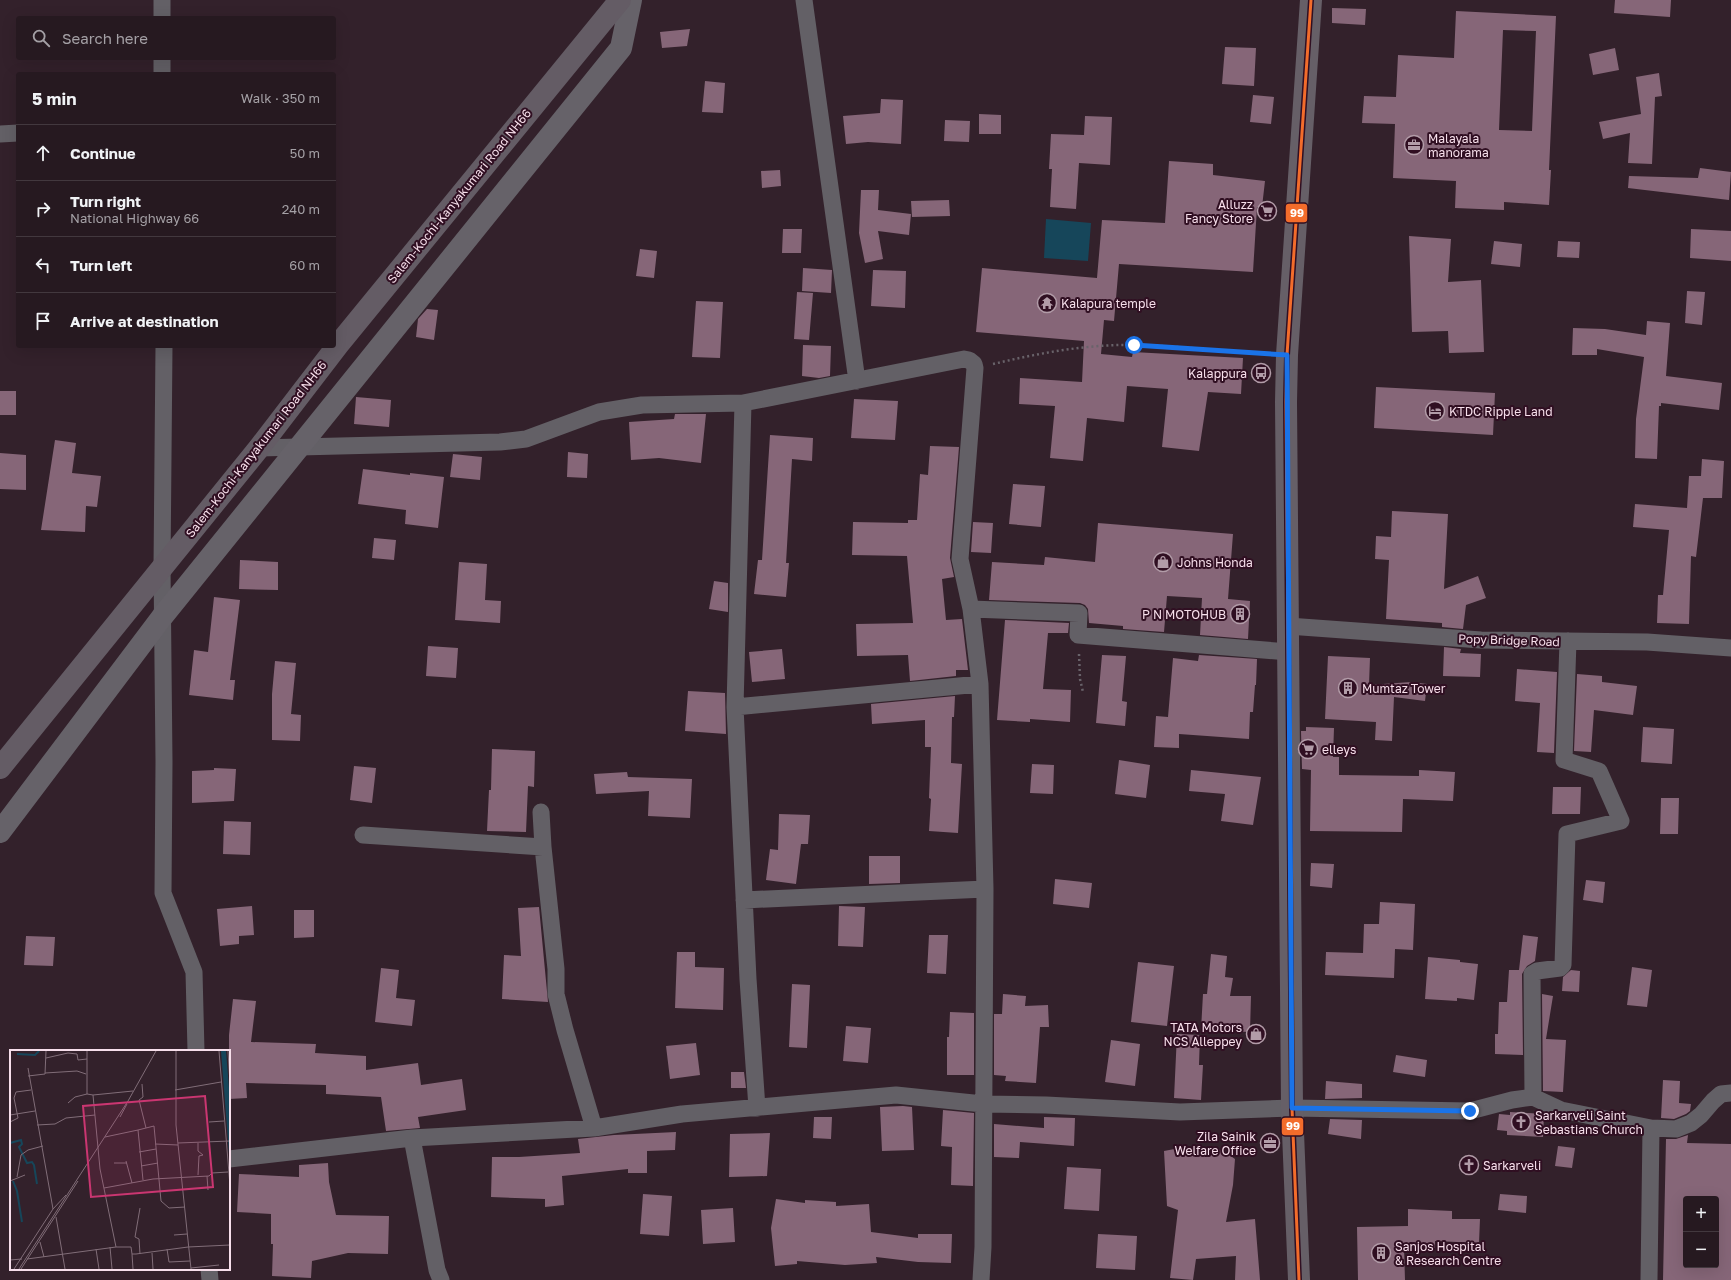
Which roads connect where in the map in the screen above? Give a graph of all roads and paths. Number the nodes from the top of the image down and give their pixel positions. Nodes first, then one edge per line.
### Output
1 (162, 0) edge
2 (620, 0) edge
3 (631, 0) edge
4 (804, 0) edge
5 (1311, 0) edge
6 (162, 16) edge
7 (162, 60) edge
8 (162, 72) edge
9 (0, 134) edge
10 (16, 134) edge
11 (336, 347) edge
12 (164, 348) edge
13 (335, 348) edge
14 (1287, 355) junction
15 (975, 368) junction
16 (857, 381) junction
17 (743, 403) junction
18 (299, 447) junction
19 (259, 448) junction
20 (162, 567) junction
21 (971, 609) junction
22 (162, 617) junction
23 (1288, 626) junction
24 (1078, 635) junction
25 (1568, 641) junction
26 (1731, 648) edge
27 (1289, 652) junction
28 (980, 684) junction
29 (1083, 692) dead end
30 (734, 707) junction
31 (0, 768) edge
32 (541, 812) dead end
33 (0, 832) edge
34 (363, 835) dead end
35 (544, 847) junction
36 (985, 889) junction
37 (744, 900) junction
38 (196, 1050) edge
39 (1731, 1093) edge
40 (1533, 1097) junction
41 (983, 1104) junction
42 (757, 1108) junction
43 (1292, 1108) junction
44 (594, 1128) junction
45 (1651, 1128) junction
46 (412, 1138) junction
47 (230, 1159) edge
48 (209, 1270) edge
49 (210, 1280) edge
50 (441, 1280) edge
51 (981, 1280) edge
52 (1299, 1280) edge
53 (1649, 1280) edge

1 - 6 street
2 - 11 highway, Salem-Kochi-Kanyakumari Road NH66
3 - 18 street
4 - 16 street
5 - 14 main road
7 - 8 street
9 - 10 street
12 - 20 street
13 - 19 highway, Salem-Kochi-Kanyakumari Road NH66
14 - 15 path
14 - 23 main road
15 - 16 street
15 - 21 street
16 - 17 street
17 - 18 street
17 - 30 street
18 - 19 street
18 - 22 street
19 - 20 highway, Salem-Kochi-Kanyakumari Road NH66
20 - 22 street
20 - 31 highway, Salem-Kochi-Kanyakumari Road NH66
21 - 24 street
21 - 28 street
22 - 33 street
22 - 38 street
23 - 25 street, Popy Bridge Road
23 - 27 main road
24 - 27 street
24 - 29 path
25 - 26 street, Popy Bridge Road
25 - 40 street
27 - 43 main road
28 - 30 street
28 - 36 street
30 - 37 street
32 - 35 street
34 - 35 street
35 - 44 street
36 - 37 street
36 - 41 street
37 - 42 street
39 - 45 street
40 - 43 street
40 - 45 street
41 - 42 street
41 - 43 street
41 - 51 street
42 - 44 street
43 - 52 main road
44 - 46 street
45 - 53 street
46 - 47 street
46 - 50 street
48 - 49 street

